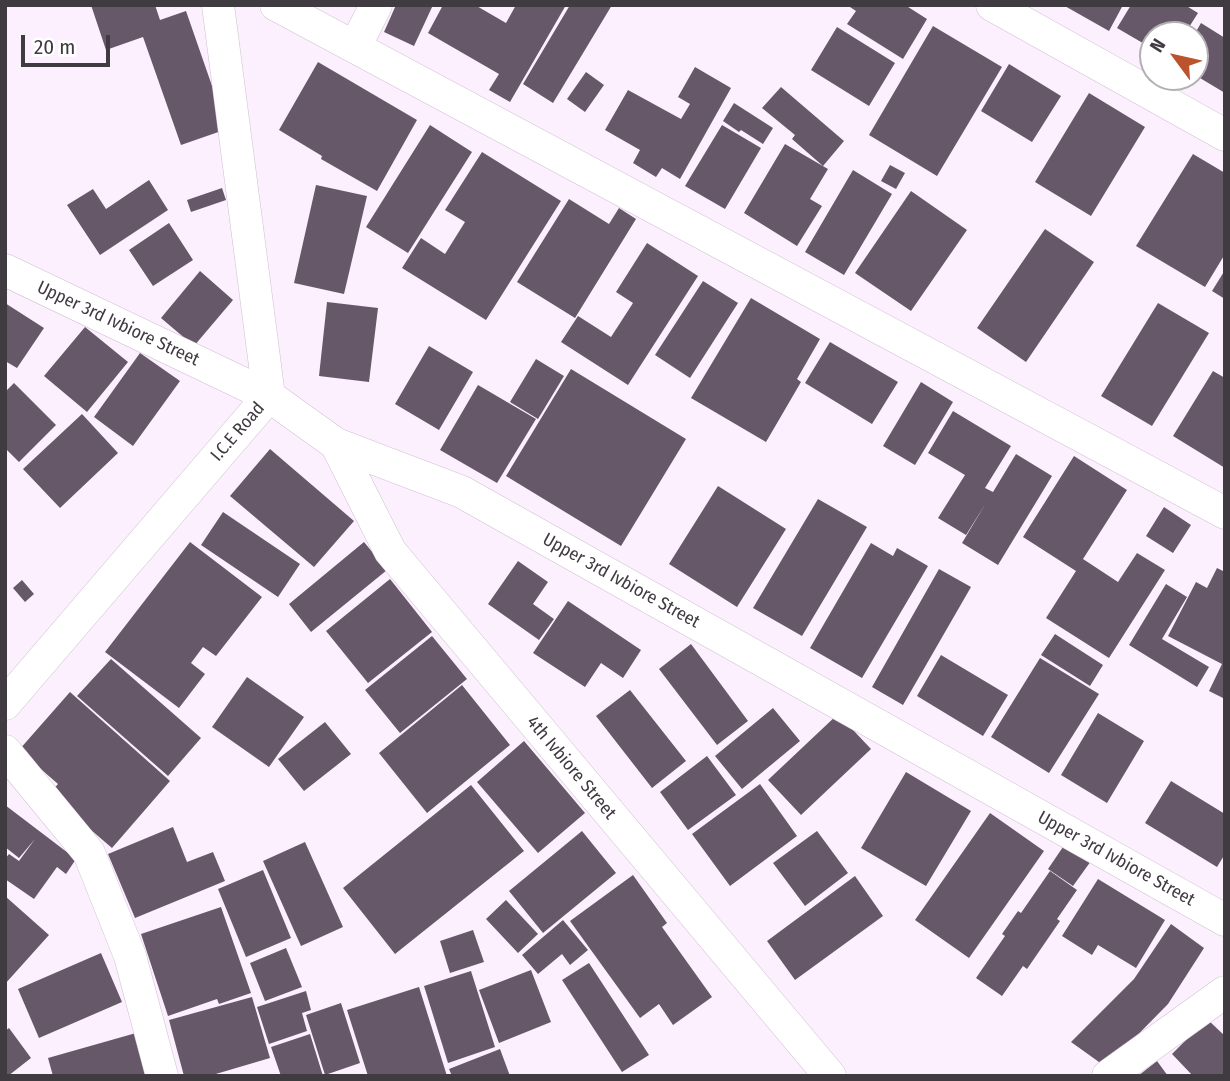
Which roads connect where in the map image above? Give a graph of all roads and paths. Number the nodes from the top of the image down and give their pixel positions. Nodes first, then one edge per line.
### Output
1 (218, 5) edge
2 (276, 5) edge
3 (376, 5) edge
4 (992, 5) edge
5 (355, 47) junction
6 (1225, 135) edge
7 (5, 270) edge
8 (270, 396) junction
9 (336, 444) junction
10 (1225, 513) edge
11 (5, 704) edge
12 (5, 751) edge
13 (1225, 920) edge
14 (1225, 992) edge
15 (820, 1074) edge
16 (162, 1076) edge
17 (1108, 1076) edge

1 - 8 street, I.C.E Road
2 - 5 street
3 - 5 street
4 - 6 street
5 - 10 street
7 - 8 street, Upper 3rd Ivbiore Street
8 - 9 street, Upper 3rd Ivbiore Street
8 - 11 street, I.C.E Road
9 - 13 street, Upper 3rd Ivbiore Street
9 - 15 street, 4th Ivbiore Street
12 - 16 street
14 - 17 street

